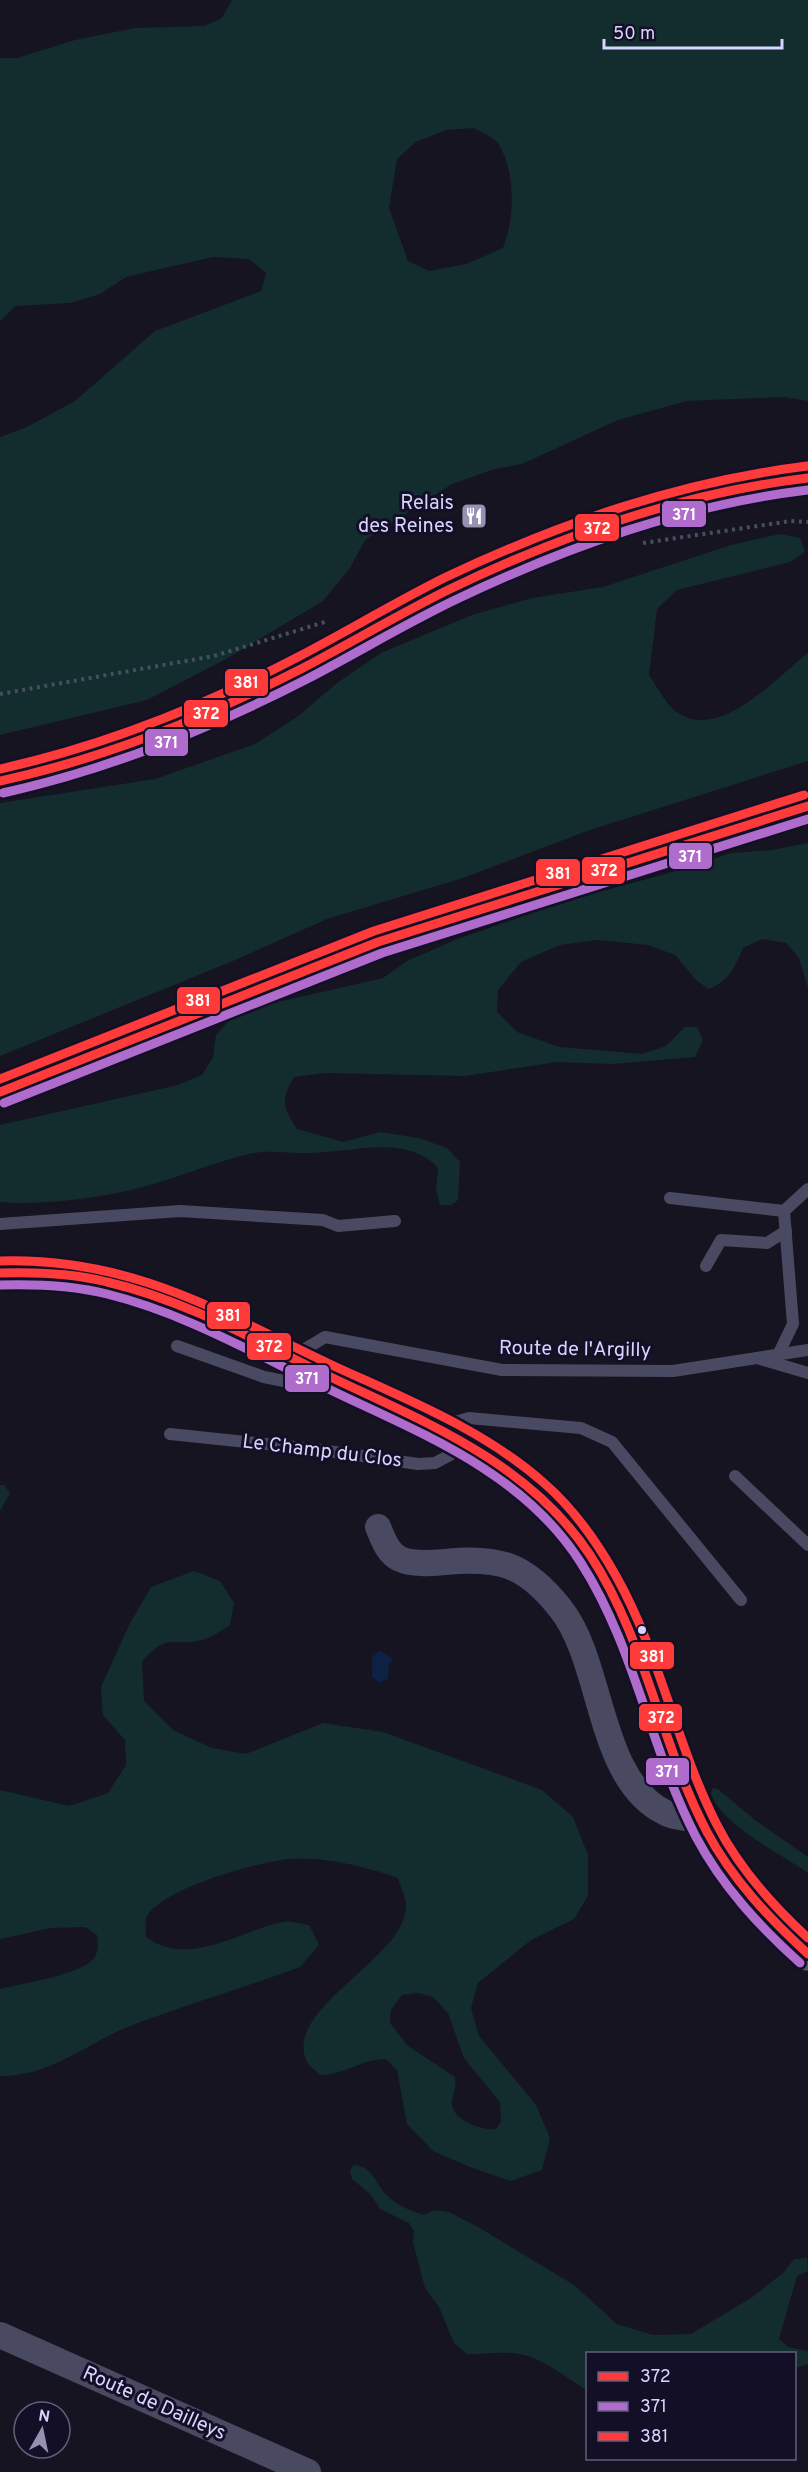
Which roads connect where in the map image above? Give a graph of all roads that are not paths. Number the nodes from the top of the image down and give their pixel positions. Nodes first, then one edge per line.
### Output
1 (808, 478) edge
2 (0, 781) edge
3 (808, 806) edge
4 (0, 1092) edge
5 (808, 1189) edge
6 (670, 1198) dead end
7 (784, 1211) junction
8 (395, 1221) dead end
9 (0, 1224) edge
10 (786, 1231) junction
11 (706, 1266) dead end
12 (0, 1273) edge
13 (177, 1346) dead end
14 (808, 1350) edge
15 (778, 1354) junction
16 (292, 1358) junction
17 (756, 1358) junction
18 (808, 1372) edge
19 (322, 1373) junction
20 (438, 1427) junction
21 (170, 1434) dead end
22 (469, 1445) junction
23 (735, 1476) dead end
24 (378, 1527) dead end
25 (808, 1545) edge
26 (741, 1600) dead end
27 (701, 1820) junction
28 (808, 1954) edge
29 (0, 2335) edge
30 (308, 2472) edge

1 - 2 main road
3 - 4 main road
5 - 7 lane
6 - 7 lane
7 - 10 lane
8 - 9 lane
10 - 11 lane
10 - 15 lane
12 - 16 main road
13 - 19 lane
14 - 15 lane, Route de l'Argilly
15 - 17 lane, Route de l'Argilly
16 - 17 lane, Route de l'Argilly
16 - 19 main road
17 - 18 lane, Route de l'Argilly
19 - 20 main road
20 - 22 main road
20 - 26 lane
21 - 22 lane, Le Champ du Clos
22 - 27 main road
23 - 25 lane
24 - 27 street
27 - 28 main road
29 - 30 street, Route de Dailleys

